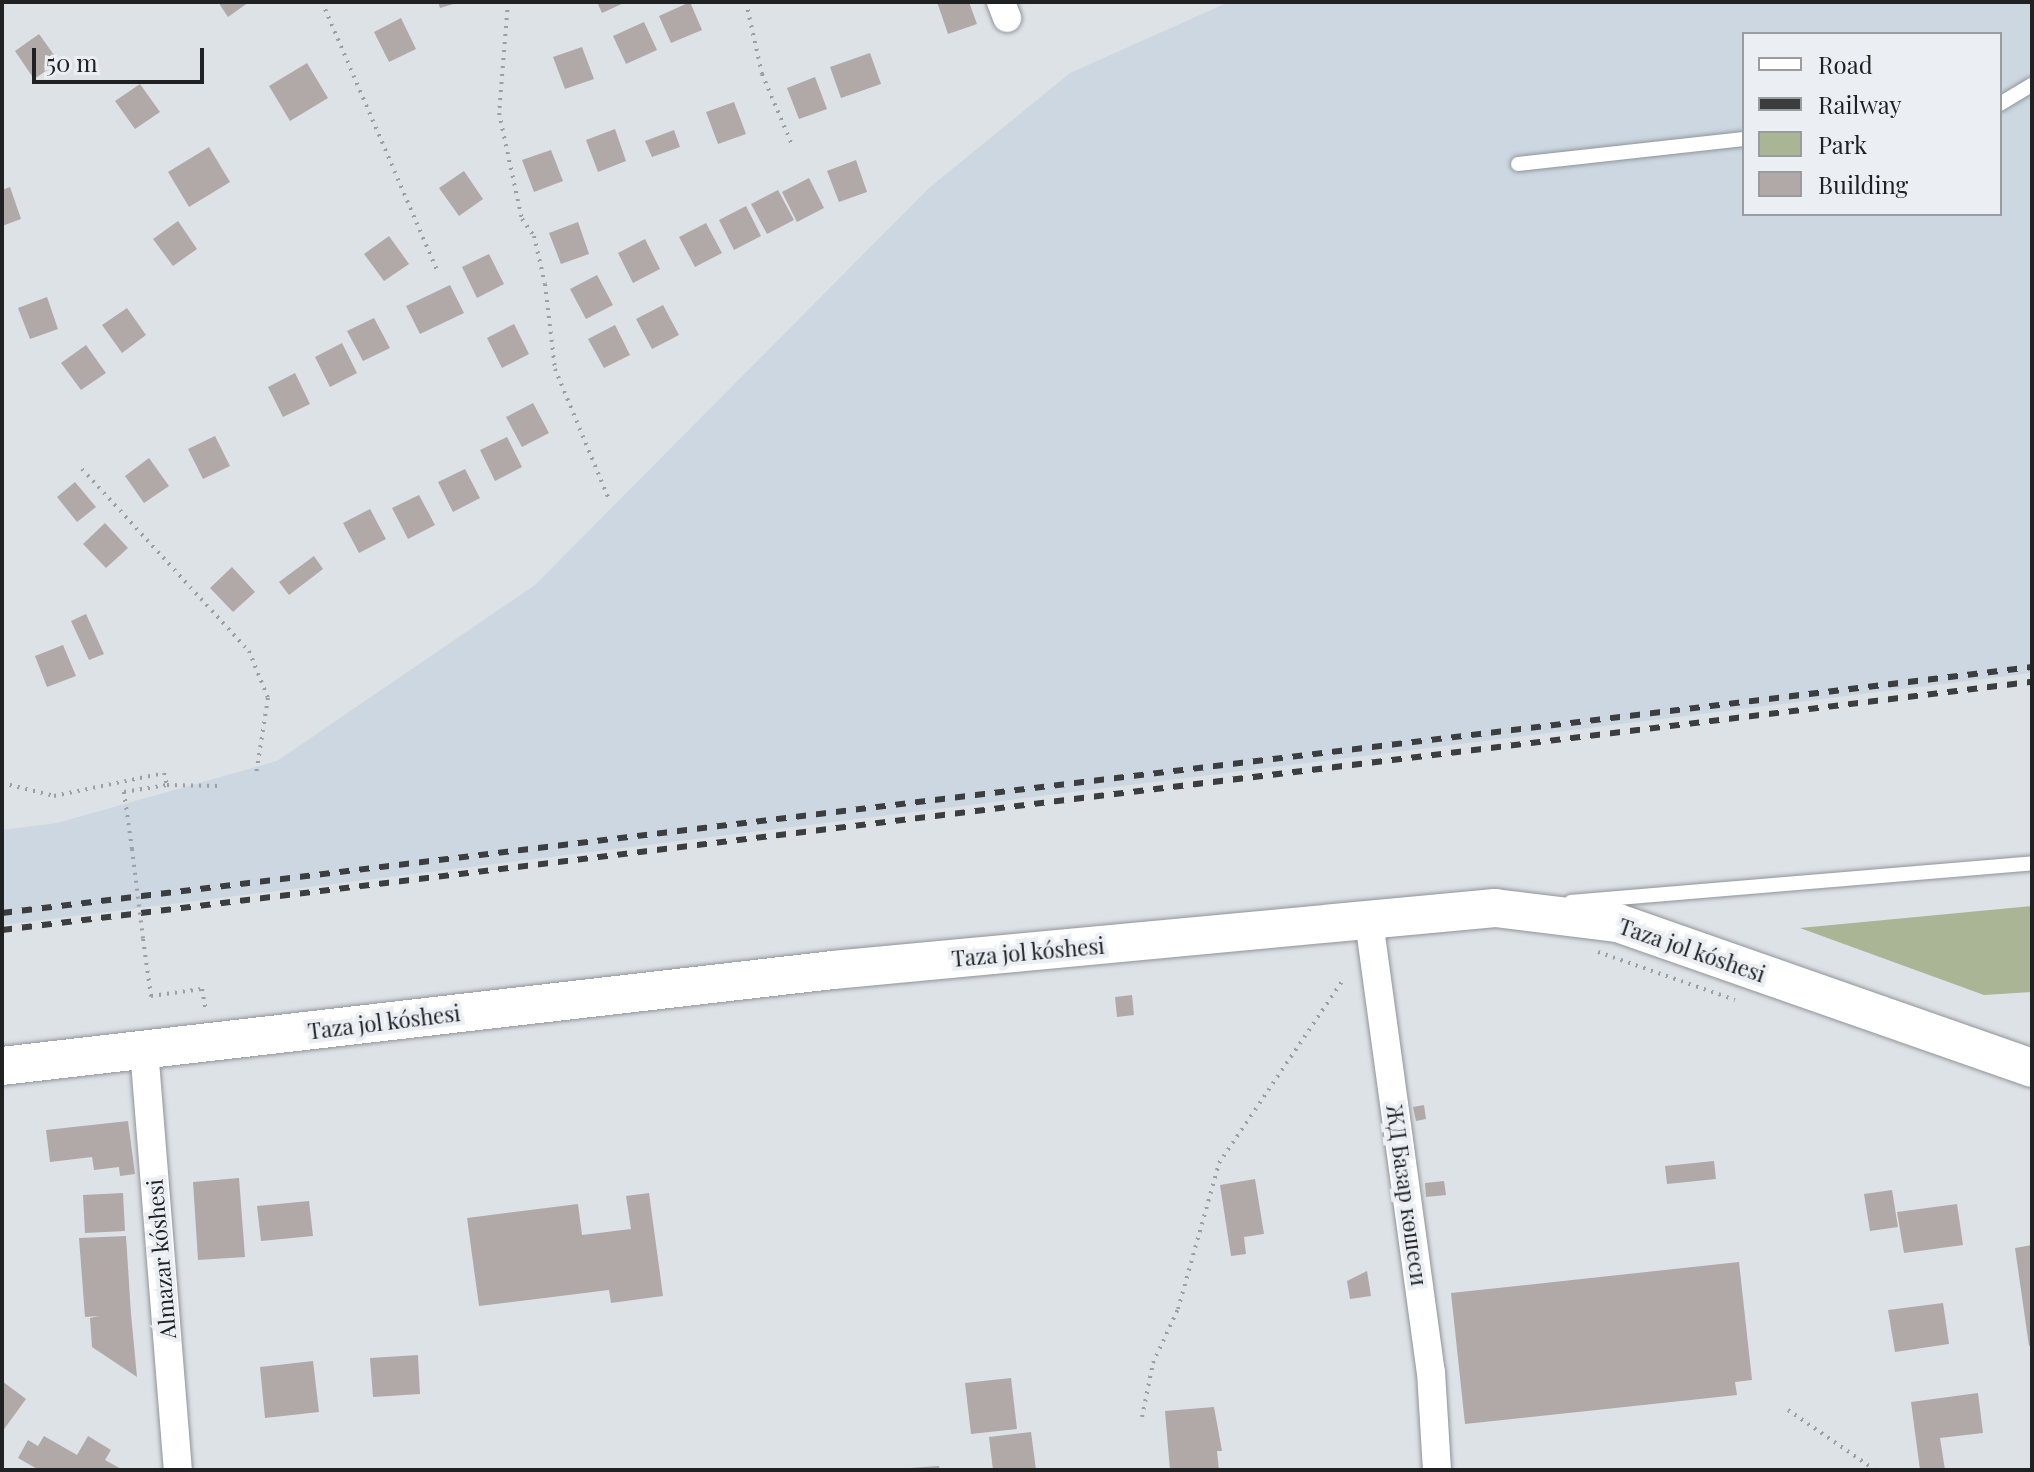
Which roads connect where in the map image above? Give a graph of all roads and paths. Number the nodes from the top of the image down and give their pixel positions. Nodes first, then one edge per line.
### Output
1 (322, 2) edge
2 (508, 2) edge
3 (746, 2) edge
4 (2032, 85) edge
5 (2002, 103) edge
6 (1742, 139) edge
7 (793, 147) dead end
8 (1518, 164) dead end
9 (437, 270) dead end
10 (82, 469) dead end
11 (608, 497) dead end
12 (256, 775) dead end
13 (2, 783) edge
14 (167, 785) junction
15 (221, 786) dead end
16 (2032, 863) edge
17 (1495, 908) junction
18 (1369, 921) junction
19 (1593, 951) dead end
20 (1342, 981) dead end
21 (1735, 1000) dead end
22 (206, 1011) dead end
23 (144, 1049) junction
24 (2, 1066) edge
25 (2032, 1068) edge
26 (1788, 1410) dead end
27 (1142, 1417) dead end
28 (178, 1470) edge
29 (1437, 1470) edge
30 (1875, 1470) edge

1 - 9 path
2 - 11 path
3 - 7 path
4 - 5 lane
6 - 8 lane
10 - 12 path
13 - 14 path
14 - 15 path
14 - 22 path, bridge
16 - 17 lane
17 - 18 main road, Taza jol kóshesi
17 - 25 main road, Taza jol kóshesi
18 - 23 main road, Taza jol kóshesi
18 - 29 street, ЖД Базар көшеси
19 - 21 path
20 - 27 path
23 - 24 main road, Taza jol kóshesi
23 - 28 street, Almazar kóshesi
26 - 30 path

